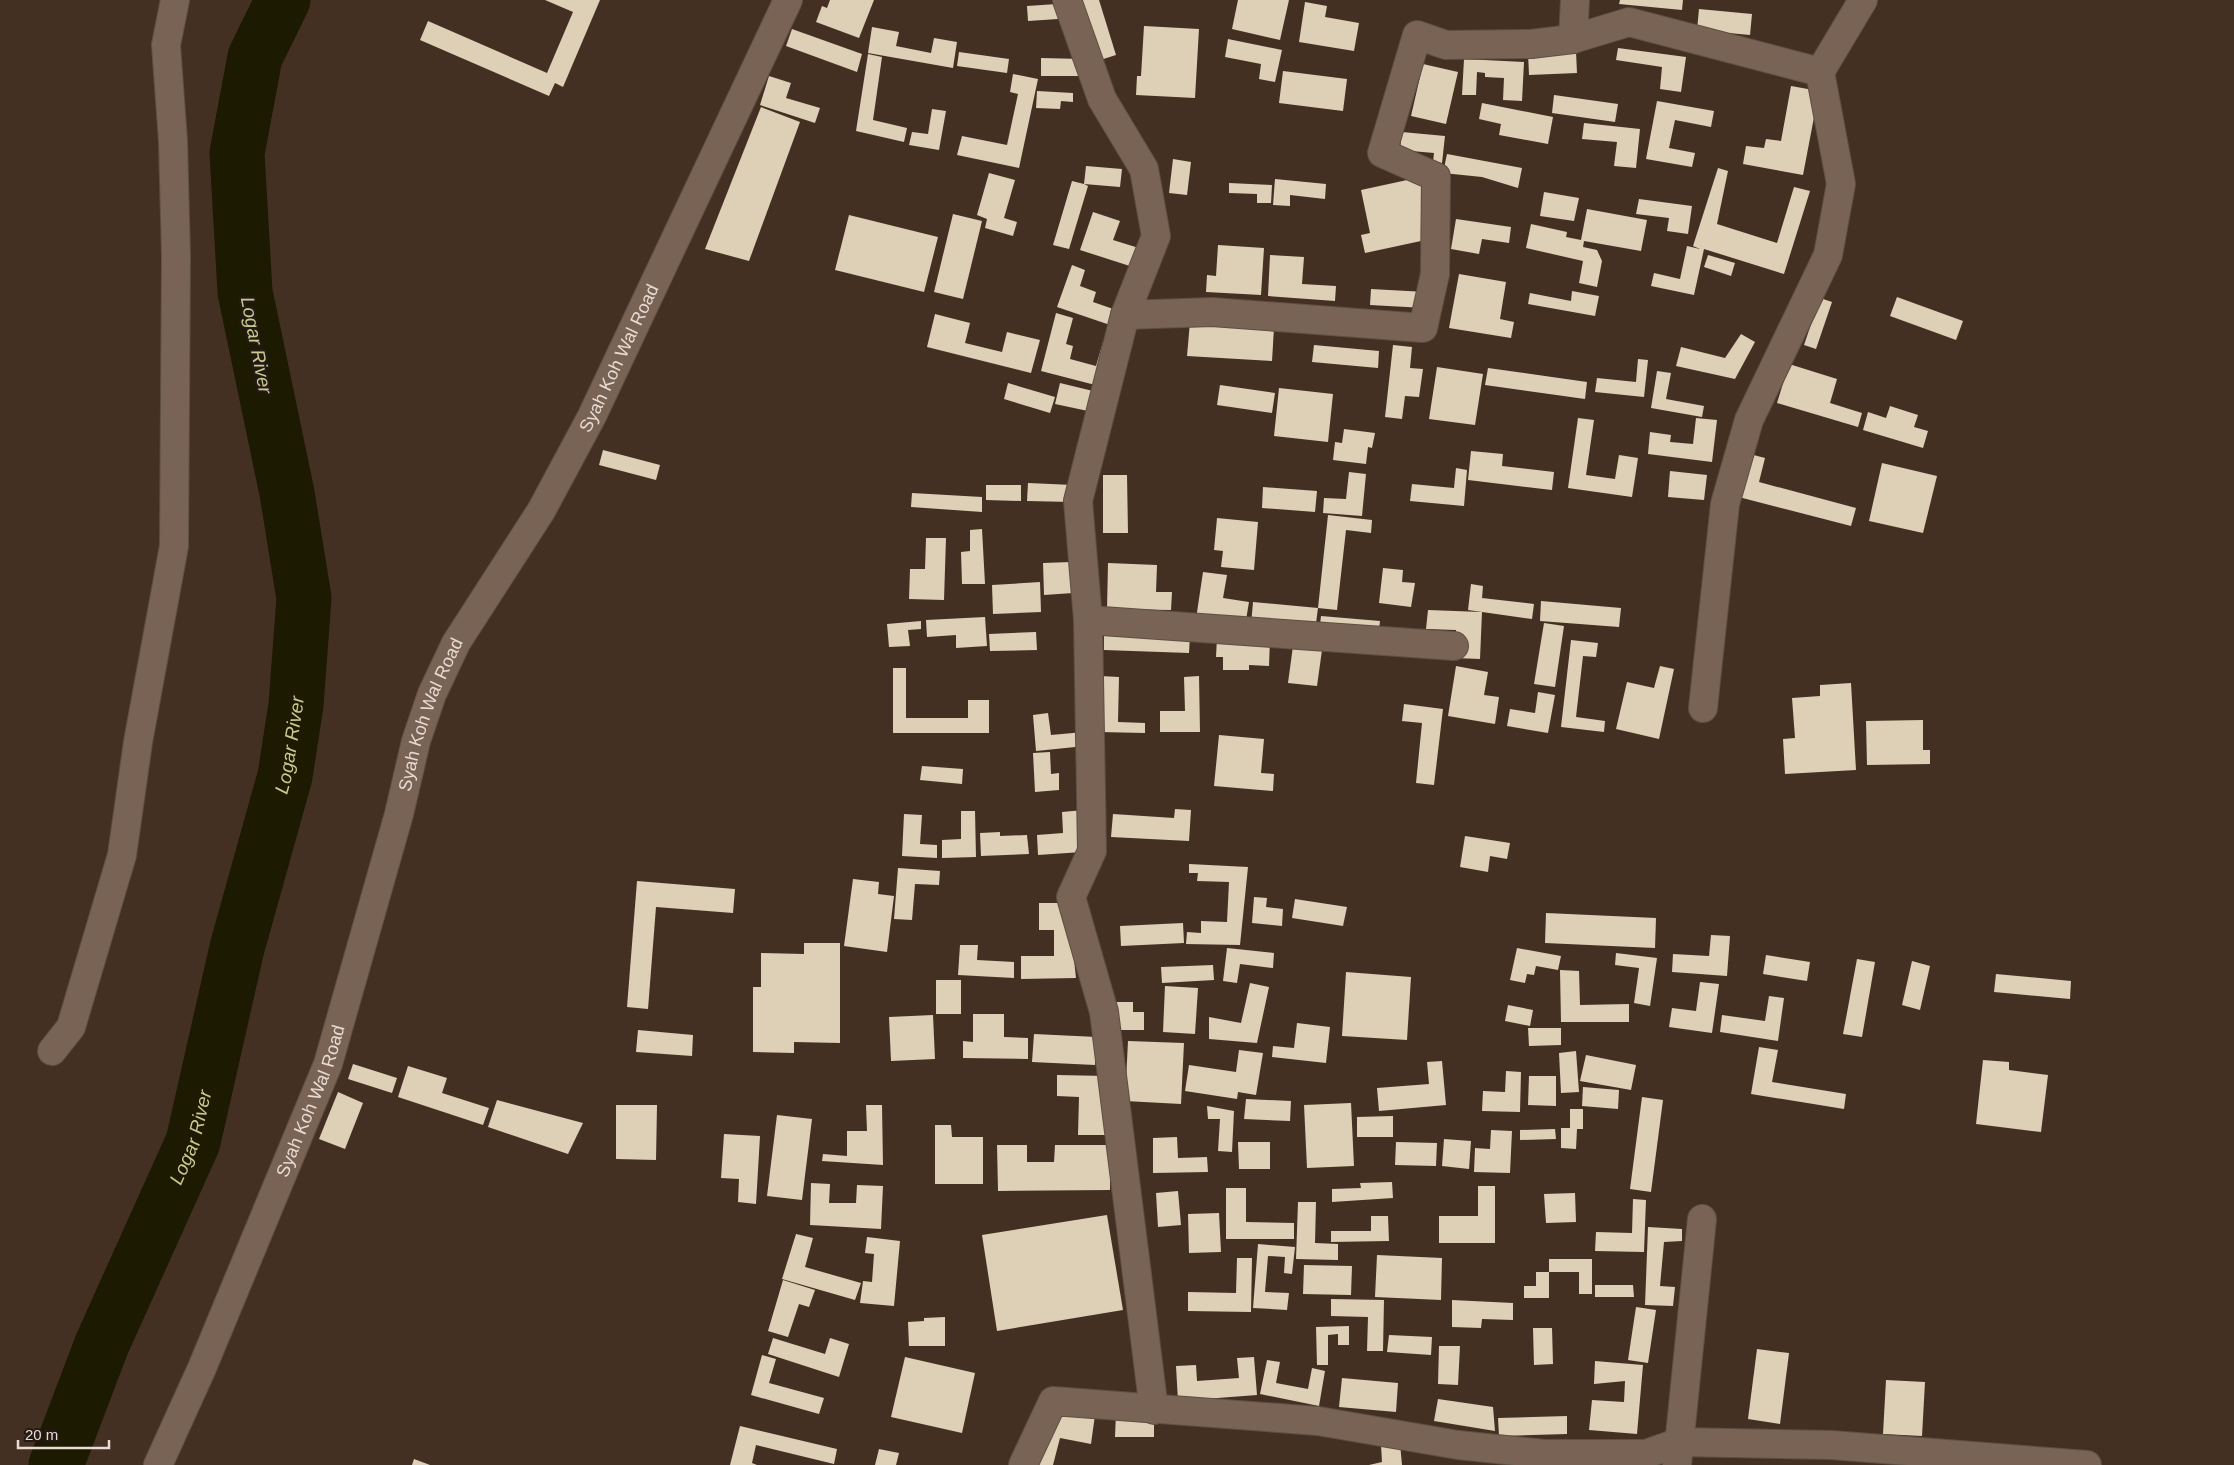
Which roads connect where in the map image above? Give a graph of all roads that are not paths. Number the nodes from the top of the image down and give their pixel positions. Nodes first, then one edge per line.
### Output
1 (175, 0) edge
2 (788, 0) edge
3 (1067, 0) edge
4 (1574, 0) edge
5 (1863, 0) edge
6 (1573, 40) junction
7 (1820, 72) junction
8 (1125, 315) junction
9 (1088, 620) junction
10 (1454, 646) dead end
11 (1703, 708) dead end
12 (52, 1052) dead end
13 (1702, 1219) dead end
14 (1154, 1410) junction
15 (1678, 1454) edge
16 (158, 1465) edge
17 (1023, 1465) edge
18 (2087, 1465) edge

1 - 12 street
2 - 16 street, Syah Koh Wal Road
3 - 8 street
4 - 6 street
5 - 7 street
6 - 7 street
6 - 8 street
7 - 11 street
8 - 9 street
9 - 10 street
9 - 14 street
13 - 15 street
14 - 15 street
14 - 17 street
15 - 18 street

